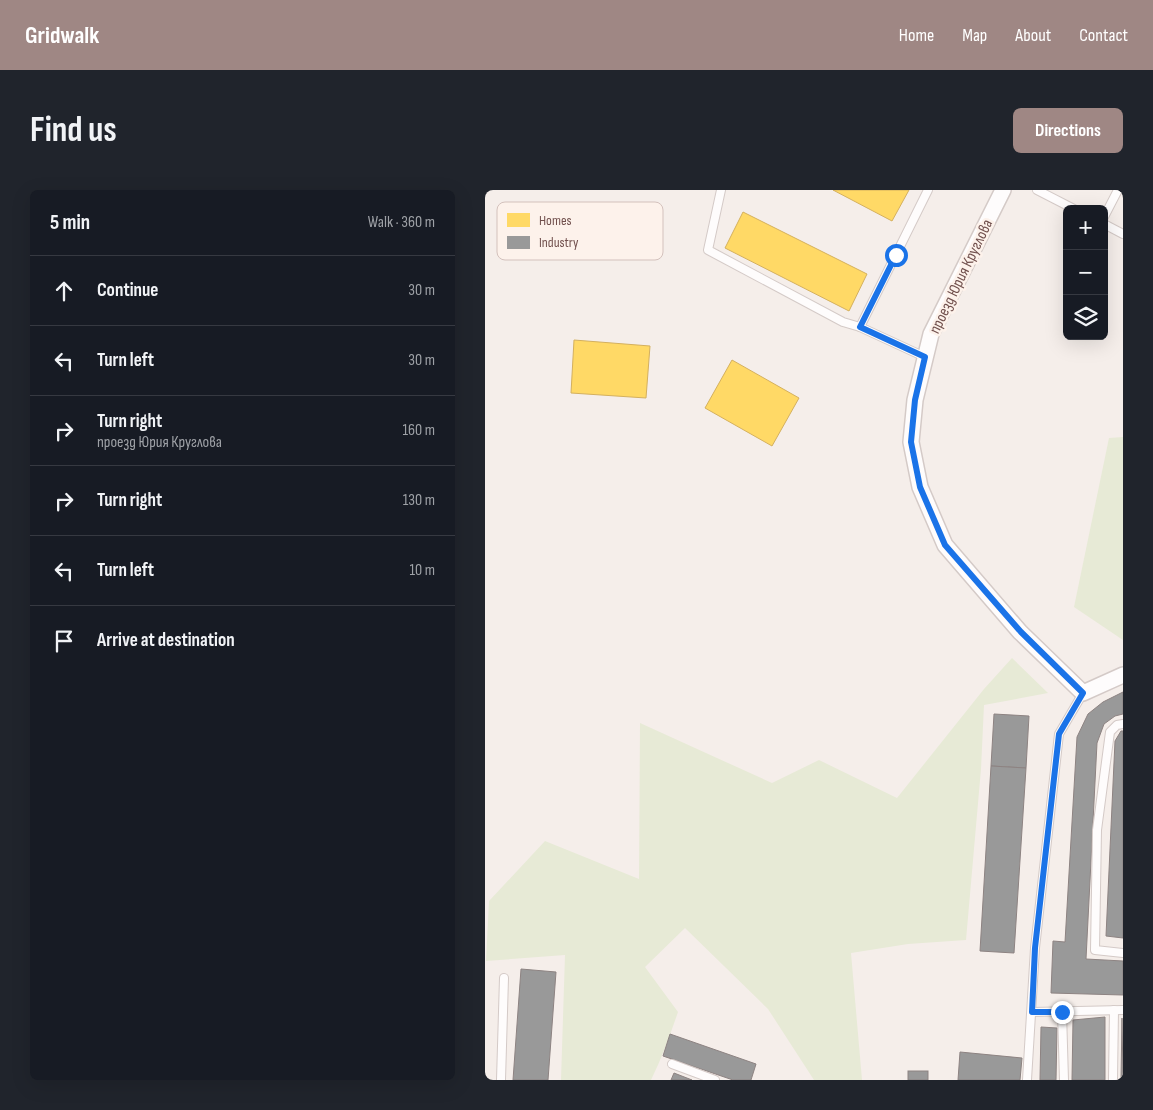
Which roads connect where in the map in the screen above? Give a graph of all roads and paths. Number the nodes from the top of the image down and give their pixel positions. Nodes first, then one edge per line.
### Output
1 (721, 190) edge
2 (928, 190) edge
3 (1037, 190) edge
4 (1058, 190) edge
5 (1118, 190) edge
6 (1000, 191) edge
7 (1054, 199) junction
8 (1066, 205) edge
9 (1108, 209) edge
10 (1108, 226) edge
11 (1123, 234) edge
12 (860, 327) junction
13 (925, 357) junction
14 (1123, 675) edge
15 (1083, 693) junction
16 (1123, 724) edge
17 (1123, 953) edge
18 (504, 978) dead end
19 (1114, 1010) junction
20 (1123, 1010) edge
21 (1032, 1012) junction
22 (1062, 1012) junction
23 (673, 1064) dead end
24 (501, 1080) edge
25 (715, 1080) edge
26 (1027, 1080) edge
27 (1064, 1080) edge
28 (1113, 1080) edge

1 - 12 lane
2 - 12 lane
3 - 7 lane
4 - 7 lane
5 - 9 lane
6 - 13 street, проезд Юрия Круглова
7 - 8 lane
10 - 11 lane
12 - 13 lane
13 - 15 street, проезд Юрия Круглова
14 - 15 street
15 - 21 lane
16 - 17 lane
18 - 24 lane
19 - 20 lane
19 - 22 lane
19 - 28 lane
21 - 22 lane
21 - 26 lane
22 - 27 lane
23 - 25 lane

